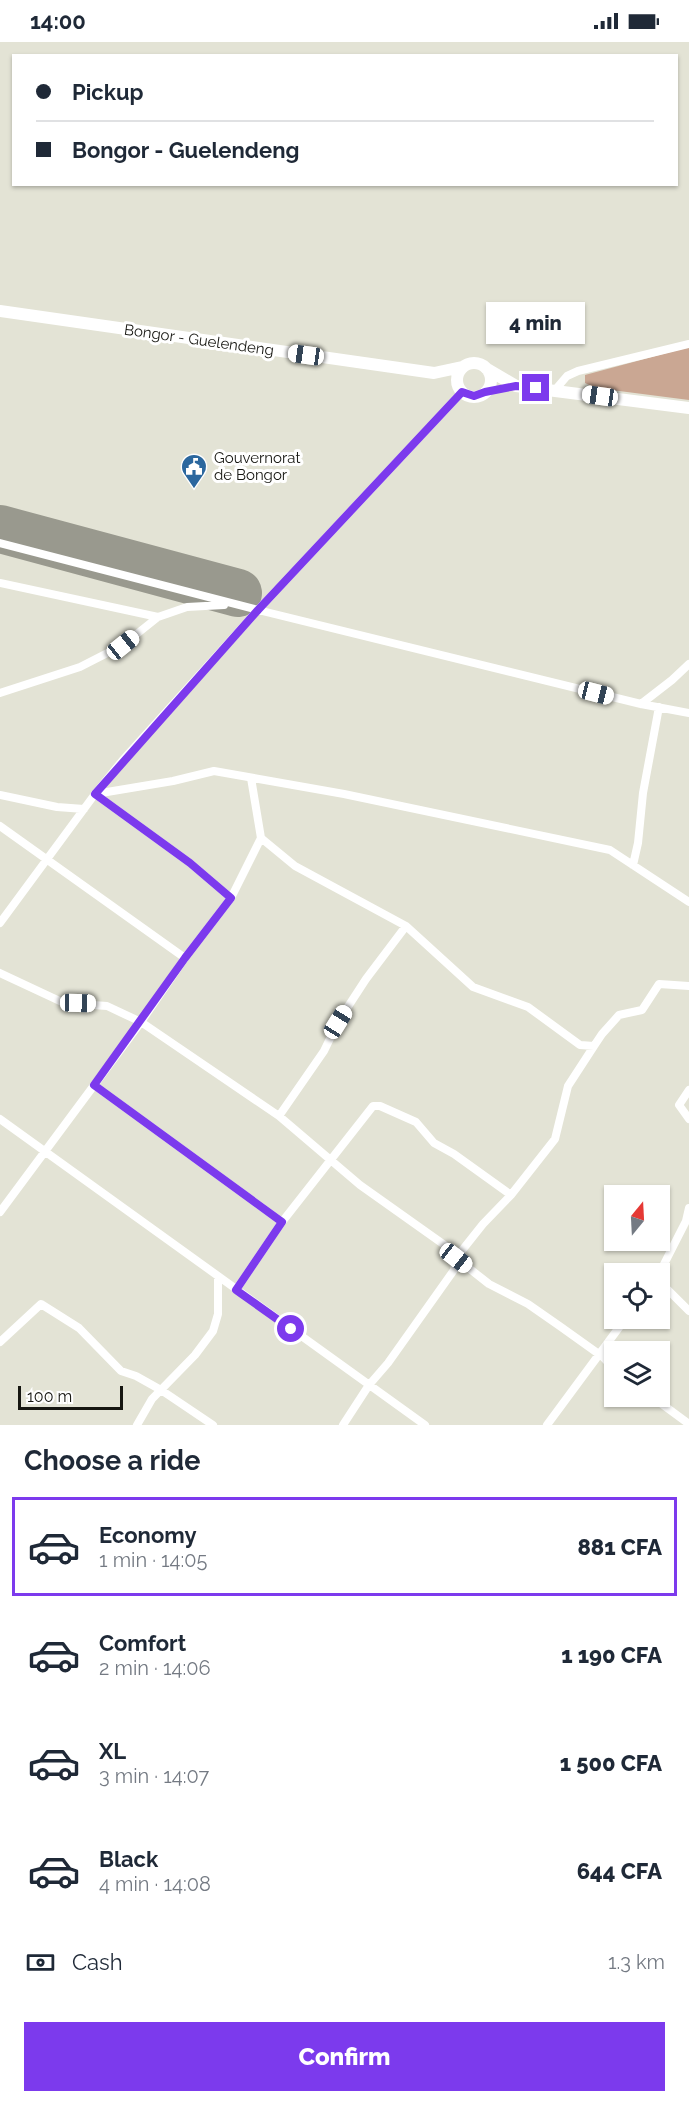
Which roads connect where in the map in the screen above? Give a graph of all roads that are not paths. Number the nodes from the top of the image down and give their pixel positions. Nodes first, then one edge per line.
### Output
1 (0, 311) edge
2 (689, 344) edge
3 (462, 367) junction
4 (487, 369) junction
5 (434, 373) junction
6 (516, 386) junction
7 (460, 389) junction
8 (555, 390) junction
9 (485, 392) junction
10 (689, 408) edge
11 (0, 543) edge
12 (0, 583) edge
13 (258, 610) junction
14 (158, 617) junction
15 (689, 664) edge
16 (0, 693) edge
17 (641, 704) junction
18 (659, 707) junction
19 (689, 713) edge
20 (251, 778) junction
21 (95, 794) junction
22 (0, 795) edge
23 (84, 809) junction
24 (0, 826) edge
25 (261, 838) junction
26 (48, 858) junction
27 (633, 865) junction
28 (231, 898) junction
29 (689, 902) edge
30 (0, 922) edge
31 (406, 926) junction
32 (185, 958) junction
33 (0, 973) edge
34 (689, 986) edge
35 (141, 1022) junction
36 (594, 1046) junction
37 (94, 1085) junction
38 (689, 1090) edge
39 (279, 1116) junction
40 (0, 1119) edge
41 (689, 1119) edge
42 (45, 1152) junction
43 (331, 1161) junction
44 (512, 1196) junction
45 (689, 1208) edge
46 (0, 1212) edge
47 (282, 1222) junction
48 (456, 1258) junction
49 (665, 1263) edge
50 (218, 1277) junction
51 (236, 1290) junction
52 (670, 1292) edge
53 (689, 1311) edge
54 (618, 1329) edge
55 (0, 1342) edge
56 (600, 1355) junction
57 (604, 1359) edge
58 (369, 1385) junction
59 (161, 1390) junction
60 (666, 1407) edge
61 (689, 1424) edge
62 (137, 1425) edge
63 (213, 1425) edge
64 (343, 1425) edge
65 (425, 1425) edge
66 (547, 1425) edge

1 - 5 highway, Bongor - Guelendeng
2 - 8 street
3 - 4 highway
3 - 5 highway, Bongor - Guelendeng
3 - 7 highway
4 - 6 highway
4 - 9 highway
5 - 7 highway, Bongor - Guelendeng
6 - 8 highway
6 - 9 highway
7 - 9 highway
7 - 13 street
8 - 10 highway
11 - 13 street
12 - 14 street
13 - 14 street
13 - 17 street
13 - 21 street
14 - 16 street
15 - 17 street
17 - 18 street
18 - 19 street
18 - 27 street
20 - 21 street
20 - 25 street
20 - 27 street
21 - 23 street
21 - 28 street
22 - 23 street
23 - 26 street
24 - 26 street
25 - 28 street
25 - 31 street
26 - 30 street
26 - 32 street
27 - 29 street
28 - 32 street
31 - 36 street
31 - 39 street
32 - 35 street
33 - 35 street
34 - 36 street
35 - 37 street
35 - 39 street
36 - 44 street
37 - 42 street
37 - 47 street
38 - 41 street
39 - 43 street
40 - 42 street
42 - 46 street
42 - 50 street
43 - 44 street
43 - 47 street
43 - 48 street
44 - 48 street
45 - 49 street
47 - 51 street
48 - 56 street
48 - 58 street
50 - 51 street
50 - 59 street
51 - 58 street
52 - 53 street
54 - 56 street
55 - 59 street
56 - 57 street
56 - 66 street
58 - 64 street
58 - 65 street
59 - 62 street
59 - 63 street
60 - 61 street

